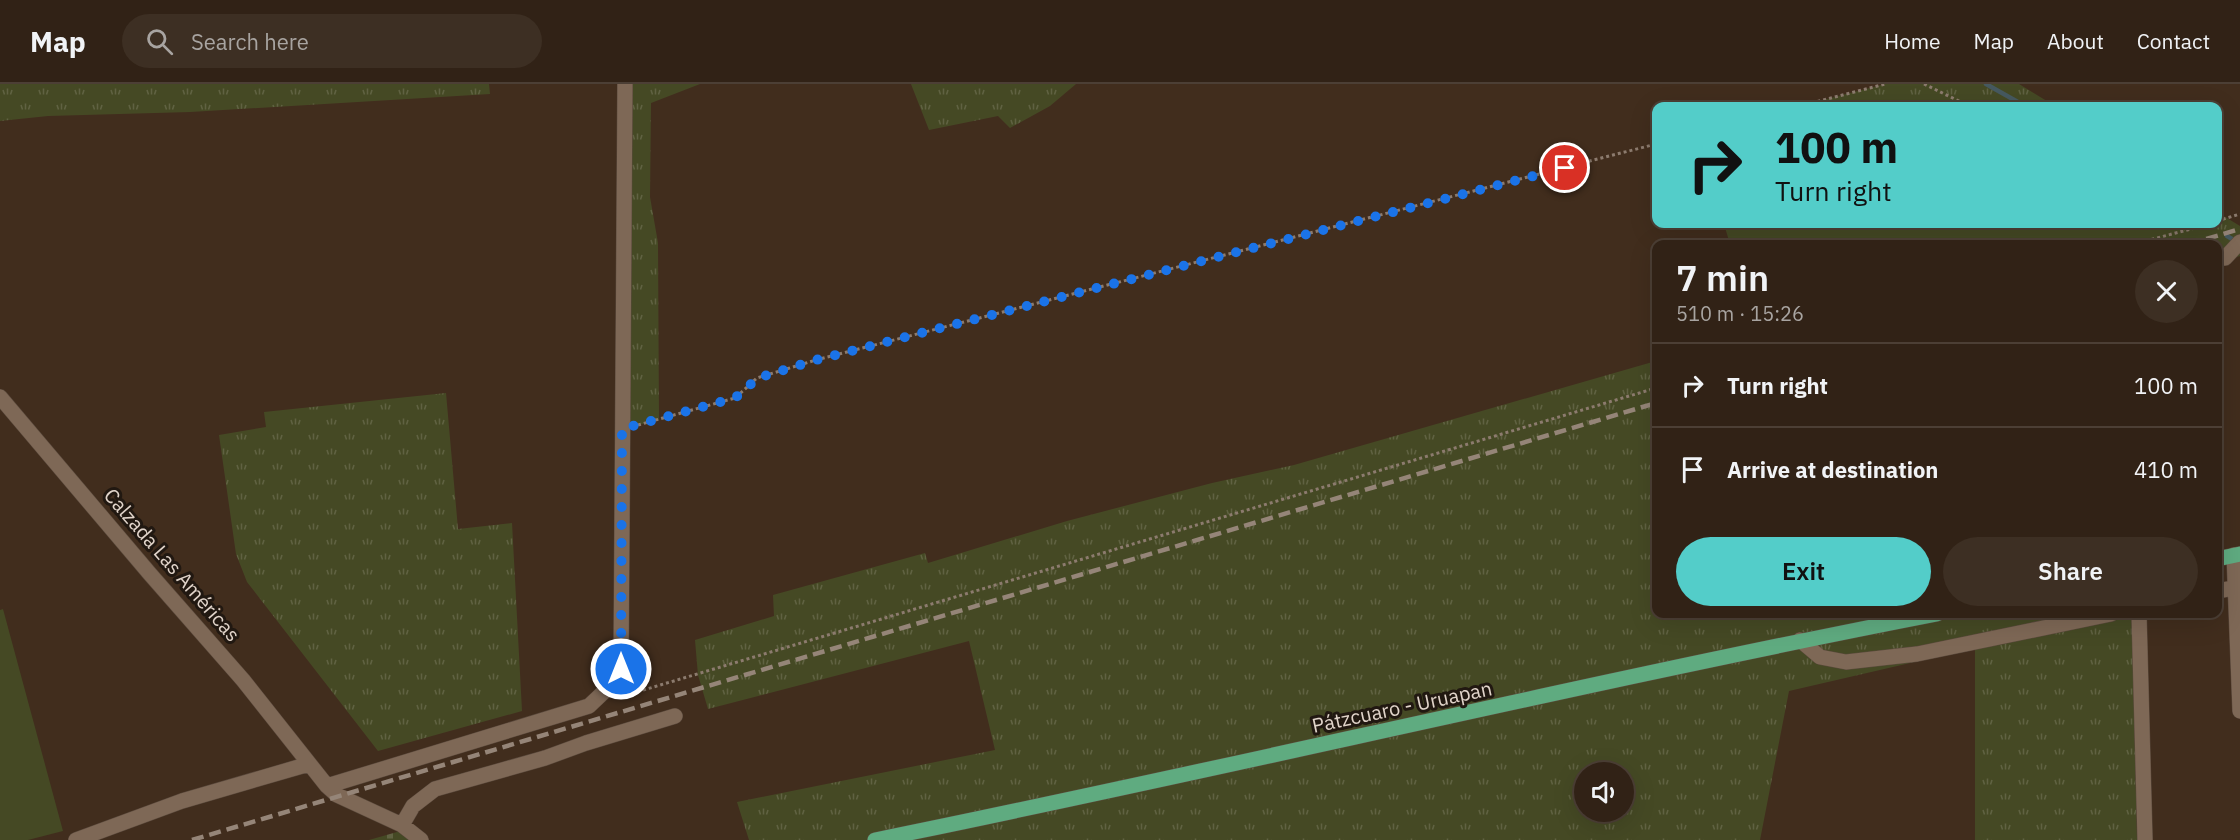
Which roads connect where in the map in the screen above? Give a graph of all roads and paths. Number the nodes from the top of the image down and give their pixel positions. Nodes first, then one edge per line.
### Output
1 (625, 84) edge
2 (1885, 84) edge
3 (1923, 84) edge
4 (1815, 102) edge
5 (1961, 102) edge
6 (1652, 145) edge
7 (2240, 214) edge
8 (2222, 219) edge
9 (2183, 228) edge
10 (2194, 228) edge
11 (2186, 230) junction
12 (2147, 240) edge
13 (1652, 389) edge
14 (0, 397) edge
15 (622, 429) junction
16 (2237, 555) edge
17 (2222, 558) edge
18 (2238, 587) edge
19 (2222, 590) edge
20 (1916, 618) edge
21 (2092, 618) edge
22 (2139, 618) edge
23 (1800, 640) junction
24 (590, 706) junction
25 (2240, 711) edge
26 (675, 716) dead end
27 (309, 764) junction
28 (327, 786) junction
29 (402, 825) junction
30 (76, 840) edge
31 (421, 840) edge
32 (875, 840) edge
33 (2145, 840) edge

1 - 15 street
2 - 4 path
3 - 5 path
6 - 15 path
7 - 8 path
9 - 11 path
10 - 11 path
11 - 12 path
13 - 24 path
14 - 27 street, Calzada Las Américas
15 - 24 street
16 - 17 main road
16 - 18 street
18 - 19 street
18 - 25 street
20 - 23 main road, Pátzcuaro - Uruapan
21 - 23 street
22 - 33 street
23 - 32 main road, Pátzcuaro - Uruapan
24 - 28 street
26 - 29 street
27 - 28 street, Calzada Las Américas
27 - 30 street
28 - 29 street, Calzada Las Américas
29 - 31 street, Calzada Las Américas

